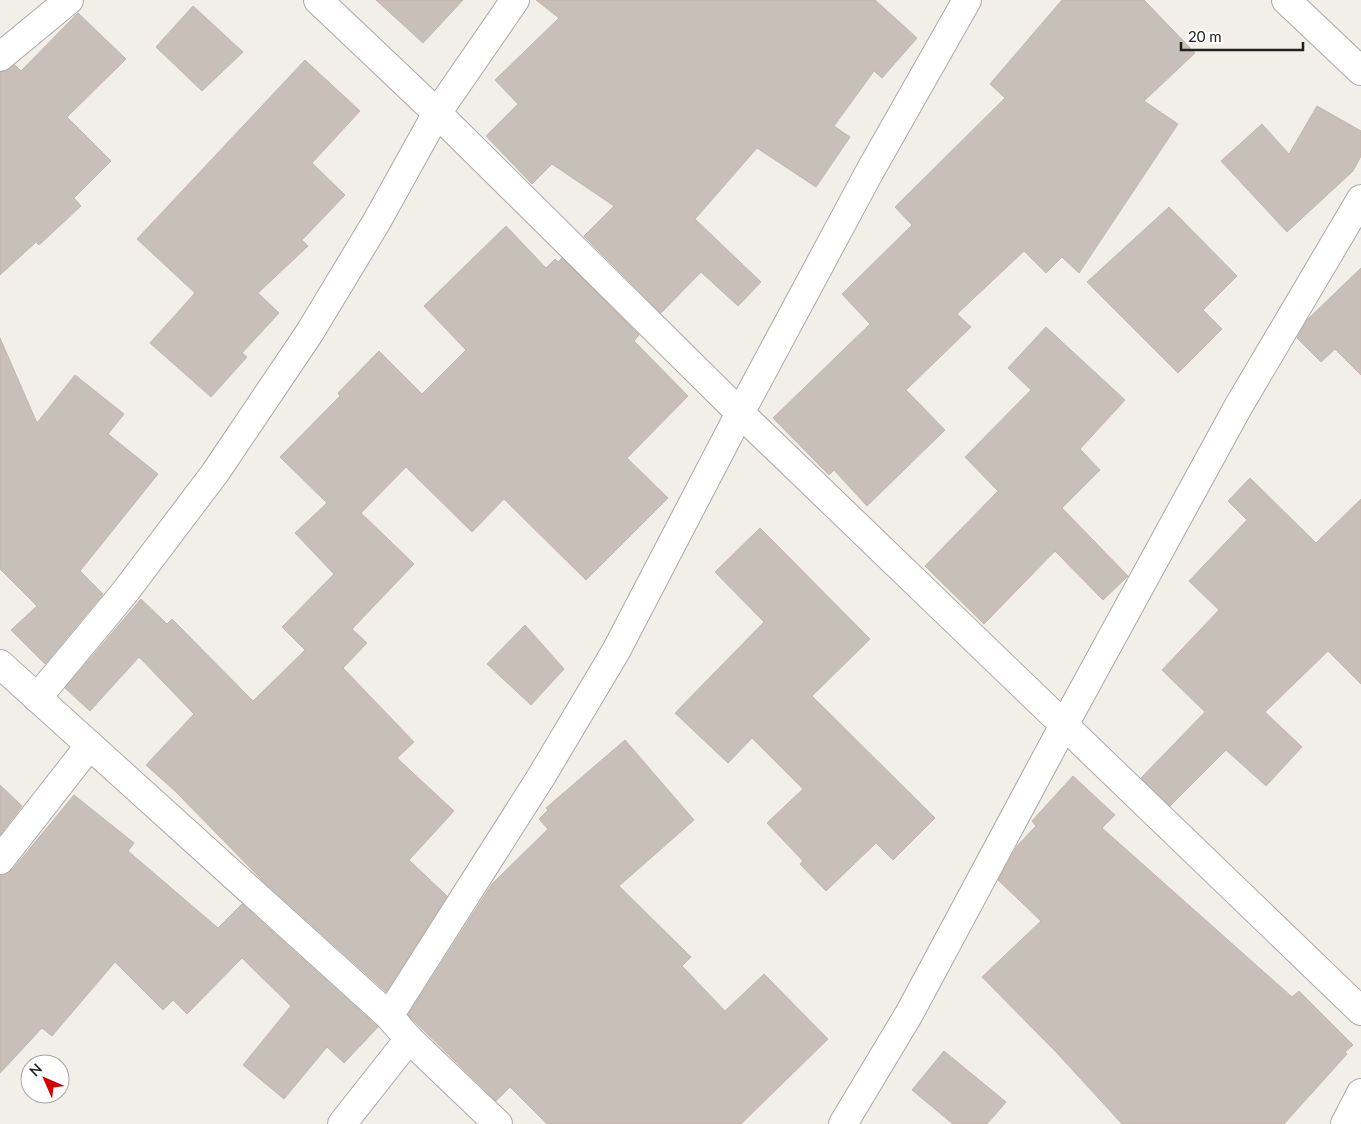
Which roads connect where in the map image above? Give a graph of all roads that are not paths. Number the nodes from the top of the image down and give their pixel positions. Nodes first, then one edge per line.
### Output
1 (69, 0) edge
2 (318, 0) edge
3 (515, 0) edge
4 (967, 0) edge
5 (1286, 0) edge
6 (0, 57) edge
7 (1361, 71) edge
8 (437, 113) junction
9 (1361, 199) edge
10 (740, 413) junction
11 (0, 664) edge
12 (36, 698) junction
13 (1064, 725) junction
14 (90, 745) junction
15 (0, 860) edge
16 (1361, 1011) edge
17 (389, 1016) junction
18 (410, 1039) junction
19 (1361, 1093) edge
20 (342, 1124) edge
21 (498, 1124) edge
22 (843, 1124) edge
23 (1345, 1124) edge

1 - 6 street
2 - 8 street
3 - 8 street
4 - 10 street
5 - 7 street
8 - 10 street
8 - 12 street
9 - 13 street
10 - 13 street
10 - 17 street
11 - 12 street
12 - 14 street
13 - 16 street
13 - 22 street
14 - 15 street
14 - 17 street
17 - 18 street
18 - 20 street
18 - 21 street
19 - 23 street

